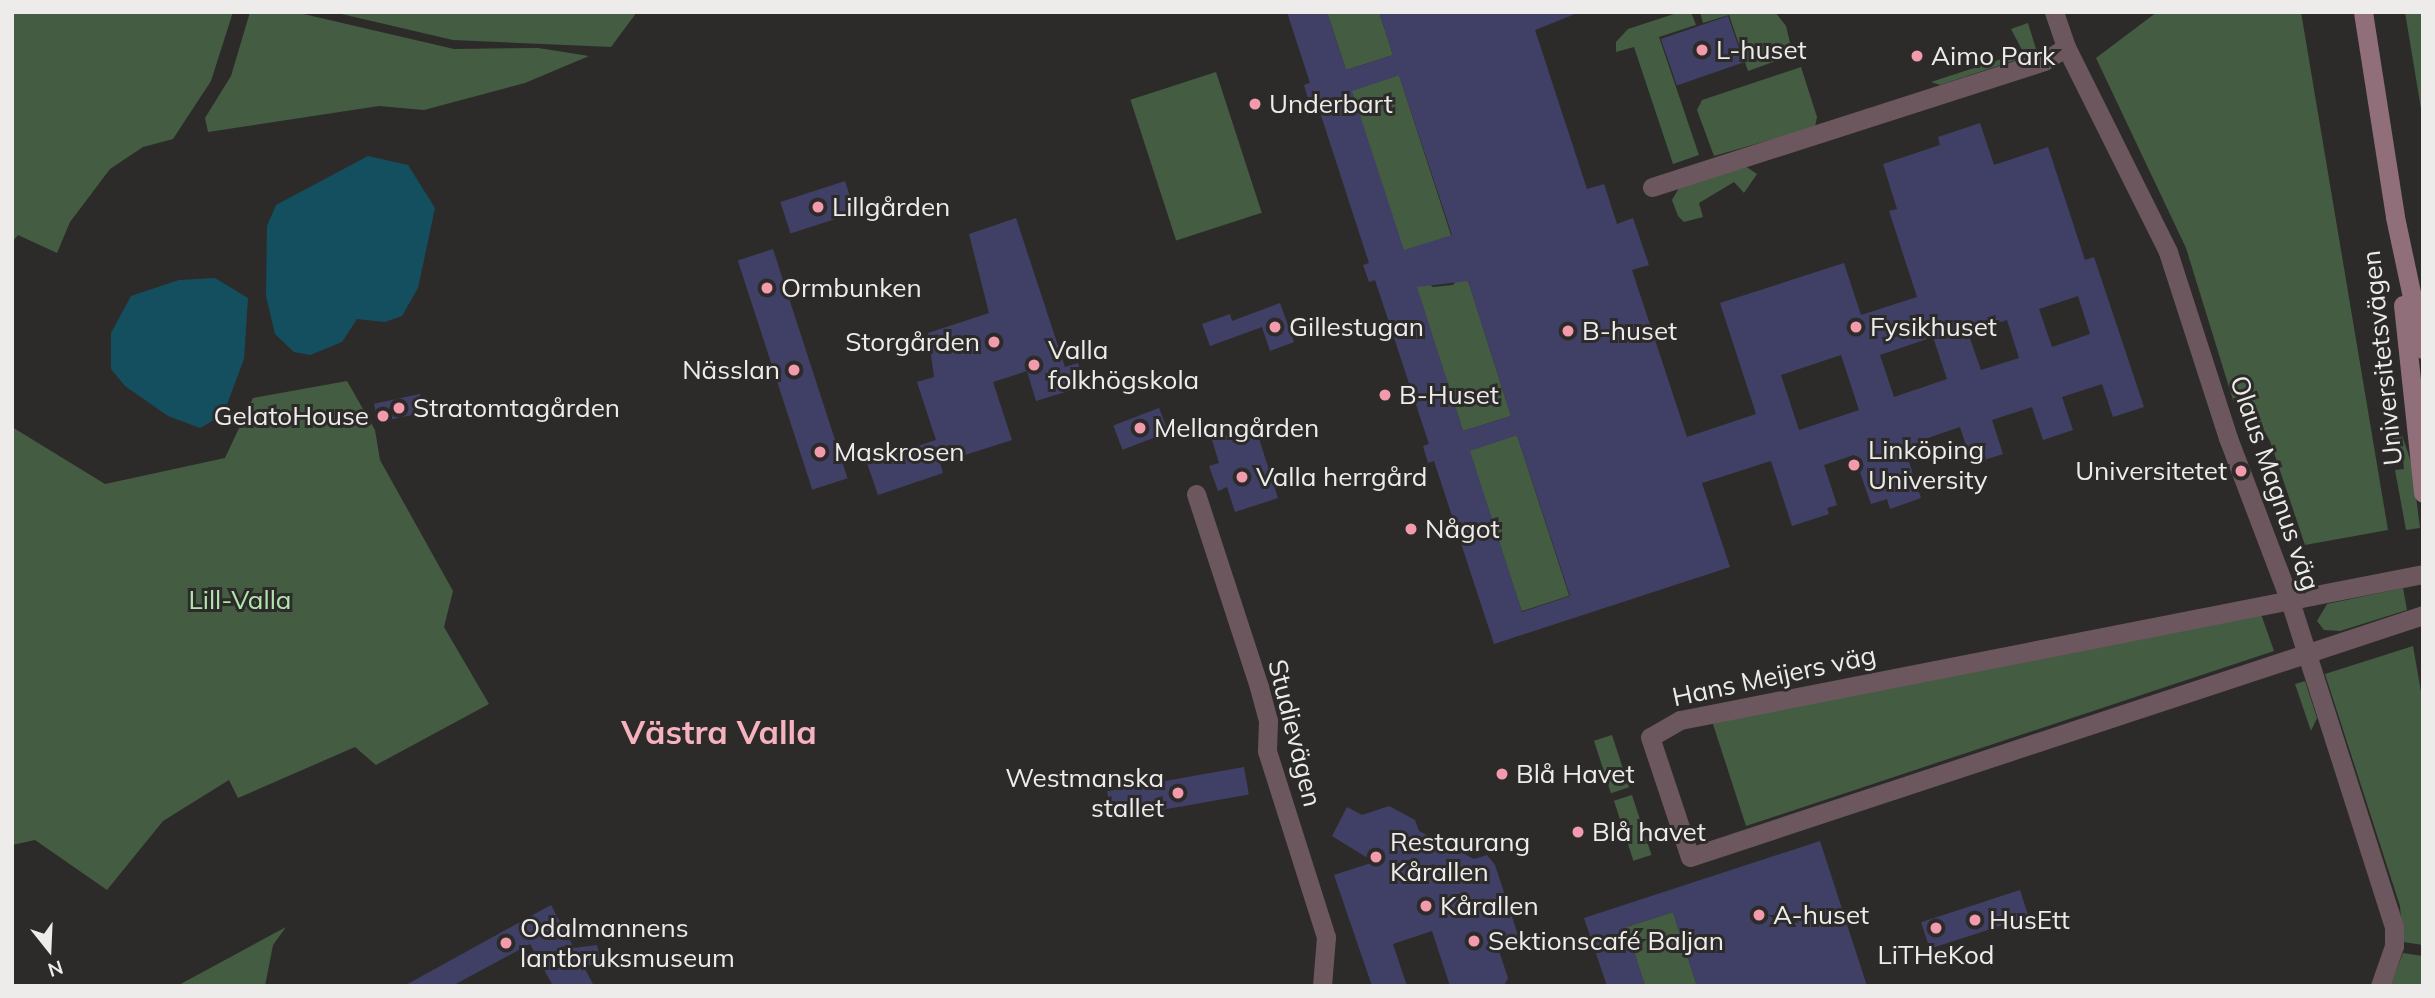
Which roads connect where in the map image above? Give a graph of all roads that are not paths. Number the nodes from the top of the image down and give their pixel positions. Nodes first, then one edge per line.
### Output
1 (2054, 12) edge
2 (2364, 17) edge
3 (2066, 47) junction
4 (1652, 187) dead end
5 (2395, 217) junction
6 (2423, 349) edge
7 (2423, 493) edge
8 (1196, 494) dead end
9 (2423, 574) edge
10 (2290, 601) junction
11 (2423, 615) edge
12 (2304, 650) junction
13 (1322, 986) edge
14 (2380, 986) edge

1 - 3 street, Olaus Magnus väg
2 - 5 main road, Universitetsvägen
3 - 4 street
3 - 10 street, Olaus Magnus väg
5 - 6 main road, Universitetsvägen
5 - 7 main road, Universitetsvägen
8 - 13 street, Studievägen
9 - 10 street, Hans Meijers väg
10 - 12 street, Olaus Magnus väg
10 - 12 street, Hans Meijers väg
11 - 12 street, Hans Meijers väg
12 - 14 street, Olaus Magnus väg

